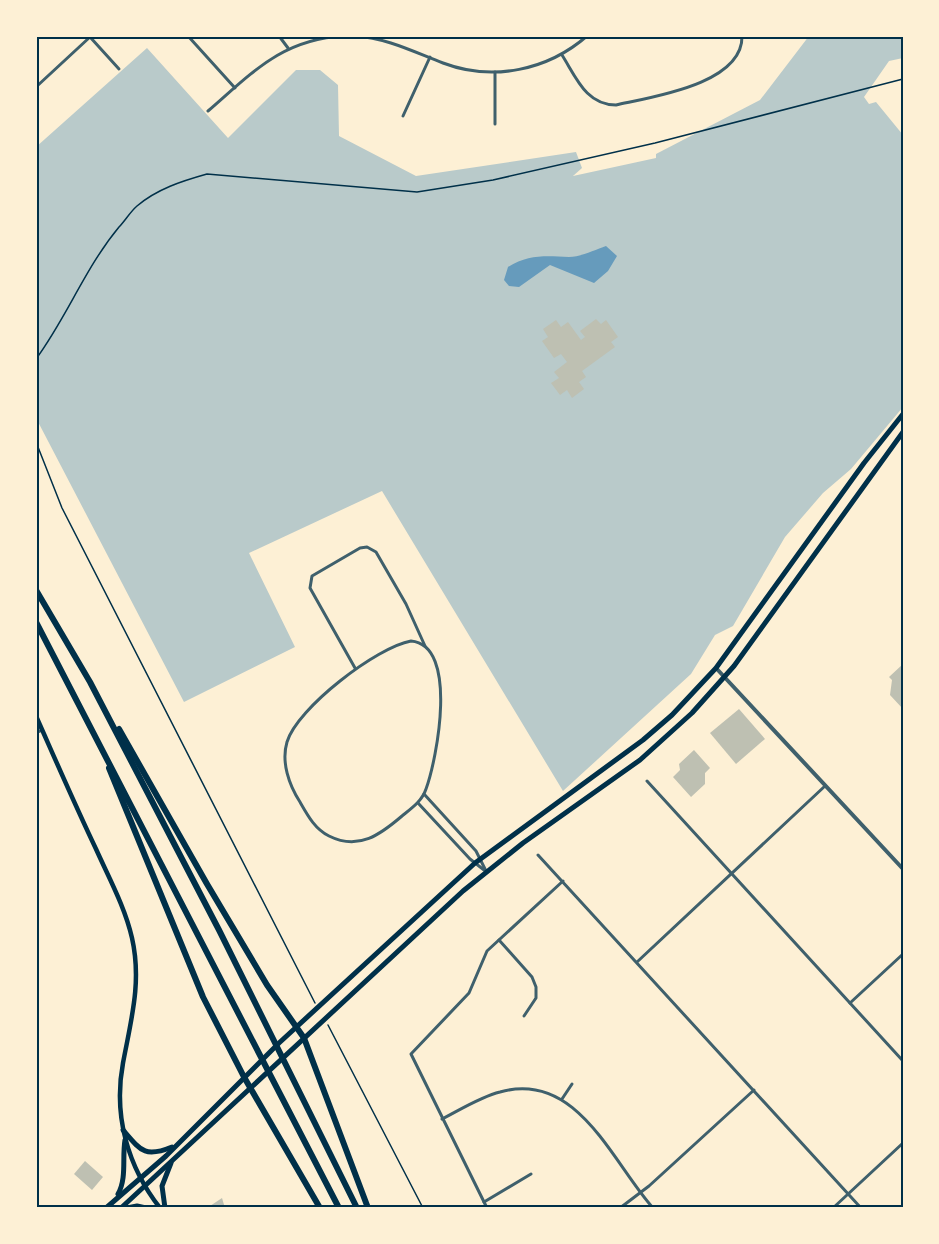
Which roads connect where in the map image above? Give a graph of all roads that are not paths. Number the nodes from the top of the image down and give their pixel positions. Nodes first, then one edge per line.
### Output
1 (89, 36) edge
2 (188, 36) edge
3 (279, 36) edge
4 (336, 36) edge
5 (344, 36) edge
6 (355, 36) edge
7 (397, 36) edge
8 (587, 36) edge
9 (742, 36) edge
10 (394, 44) junction
11 (288, 48) junction
12 (562, 54) junction
13 (429, 57) junction
14 (119, 69) dead end
15 (495, 72) junction
16 (36, 87) edge
17 (235, 88) junction
18 (208, 111) dead end
19 (403, 116) dead end
20 (495, 124) dead end
21 (903, 414) edge
22 (903, 432) edge
23 (36, 590) edge
24 (36, 622) edge
25 (425, 646) junction
26 (355, 668) junction
27 (716, 668) junction
28 (726, 676) junction
29 (90, 682) junction
30 (36, 716) edge
31 (42, 730) junction
32 (36, 733) edge
33 (99, 742) junction
34 (647, 781) dead end
35 (827, 785) junction
36 (423, 794) junction
37 (418, 803) junction
38 (538, 855) dead end
39 (478, 861) junction
40 (903, 869) edge
41 (486, 872) junction
42 (731, 873) junction
43 (563, 881) junction
44 (499, 940) junction
45 (903, 954) edge
46 (637, 962) junction
47 (850, 1003) junction
48 (524, 1016) dead end
49 (296, 1028) junction
50 (304, 1038) junction
51 (903, 1061) edge
52 (244, 1077) junction
53 (572, 1084) dead end
54 (251, 1088) junction
55 (754, 1090) junction
56 (562, 1099) junction
57 (442, 1119) junction
58 (123, 1130) junction
59 (124, 1140) junction
60 (903, 1143) edge
61 (177, 1145) junction
62 (171, 1162) junction
63 (531, 1174) dead end
64 (142, 1178) junction
65 (146, 1185) junction
66 (640, 1193) junction
67 (849, 1194) junction
68 (115, 1200) junction
69 (484, 1202) junction
70 (106, 1208) edge
71 (121, 1208) edge
72 (127, 1208) edge
73 (146, 1208) edge
74 (163, 1208) edge
75 (320, 1208) edge
76 (339, 1208) edge
77 (357, 1208) edge
78 (368, 1208) edge
79 (487, 1208) edge
80 (620, 1208) edge
81 (653, 1208) edge
82 (833, 1208) edge
83 (861, 1208) edge

1 - 14 street
1 - 16 street
2 - 17 street
3 - 11 street
4 - 5 street
4 - 11 street
6 - 10 street
7 - 10 street
8 - 12 street
9 - 12 street
10 - 13 street
11 - 17 street
12 - 15 street
13 - 15 street
13 - 19 street
15 - 20 street
17 - 18 street
21 - 27 main road
22 - 28 main road
23 - 29 highway
24 - 33 highway
25 - 26 street
25 - 26 street
25 - 36 street
26 - 37 street
27 - 28 street
27 - 39 main road
28 - 35 street
28 - 41 main road
29 - 49 highway
29 - 77 highway
30 - 31 main road
31 - 32 street
31 - 58 main road
33 - 52 highway
33 - 76 highway
34 - 42 street
35 - 40 street
35 - 42 street
36 - 37 street
36 - 39 street
37 - 39 street
38 - 43 street
39 - 41 street
39 - 49 main road
41 - 50 main road
42 - 46 street
42 - 47 street
43 - 44 street
43 - 46 street
44 - 48 street
44 - 57 street
45 - 47 street
46 - 55 street
47 - 51 street
49 - 50 highway
49 - 52 main road
50 - 54 main road
50 - 78 highway
52 - 54 highway
52 - 61 main road
53 - 56 street
54 - 62 main road
54 - 75 highway
55 - 66 street
55 - 67 street
56 - 57 street
56 - 66 street
57 - 69 street
58 - 59 main road
58 - 61 main road
59 - 64 main road
59 - 68 main road
60 - 67 street
61 - 64 main road
62 - 65 main road
62 - 74 main road
63 - 69 street
64 - 65 main road
64 - 68 main road
65 - 71 main road
65 - 74 main road
66 - 80 street
66 - 81 street
67 - 82 street
67 - 83 street
68 - 70 main road
69 - 79 street
72 - 73 main road

